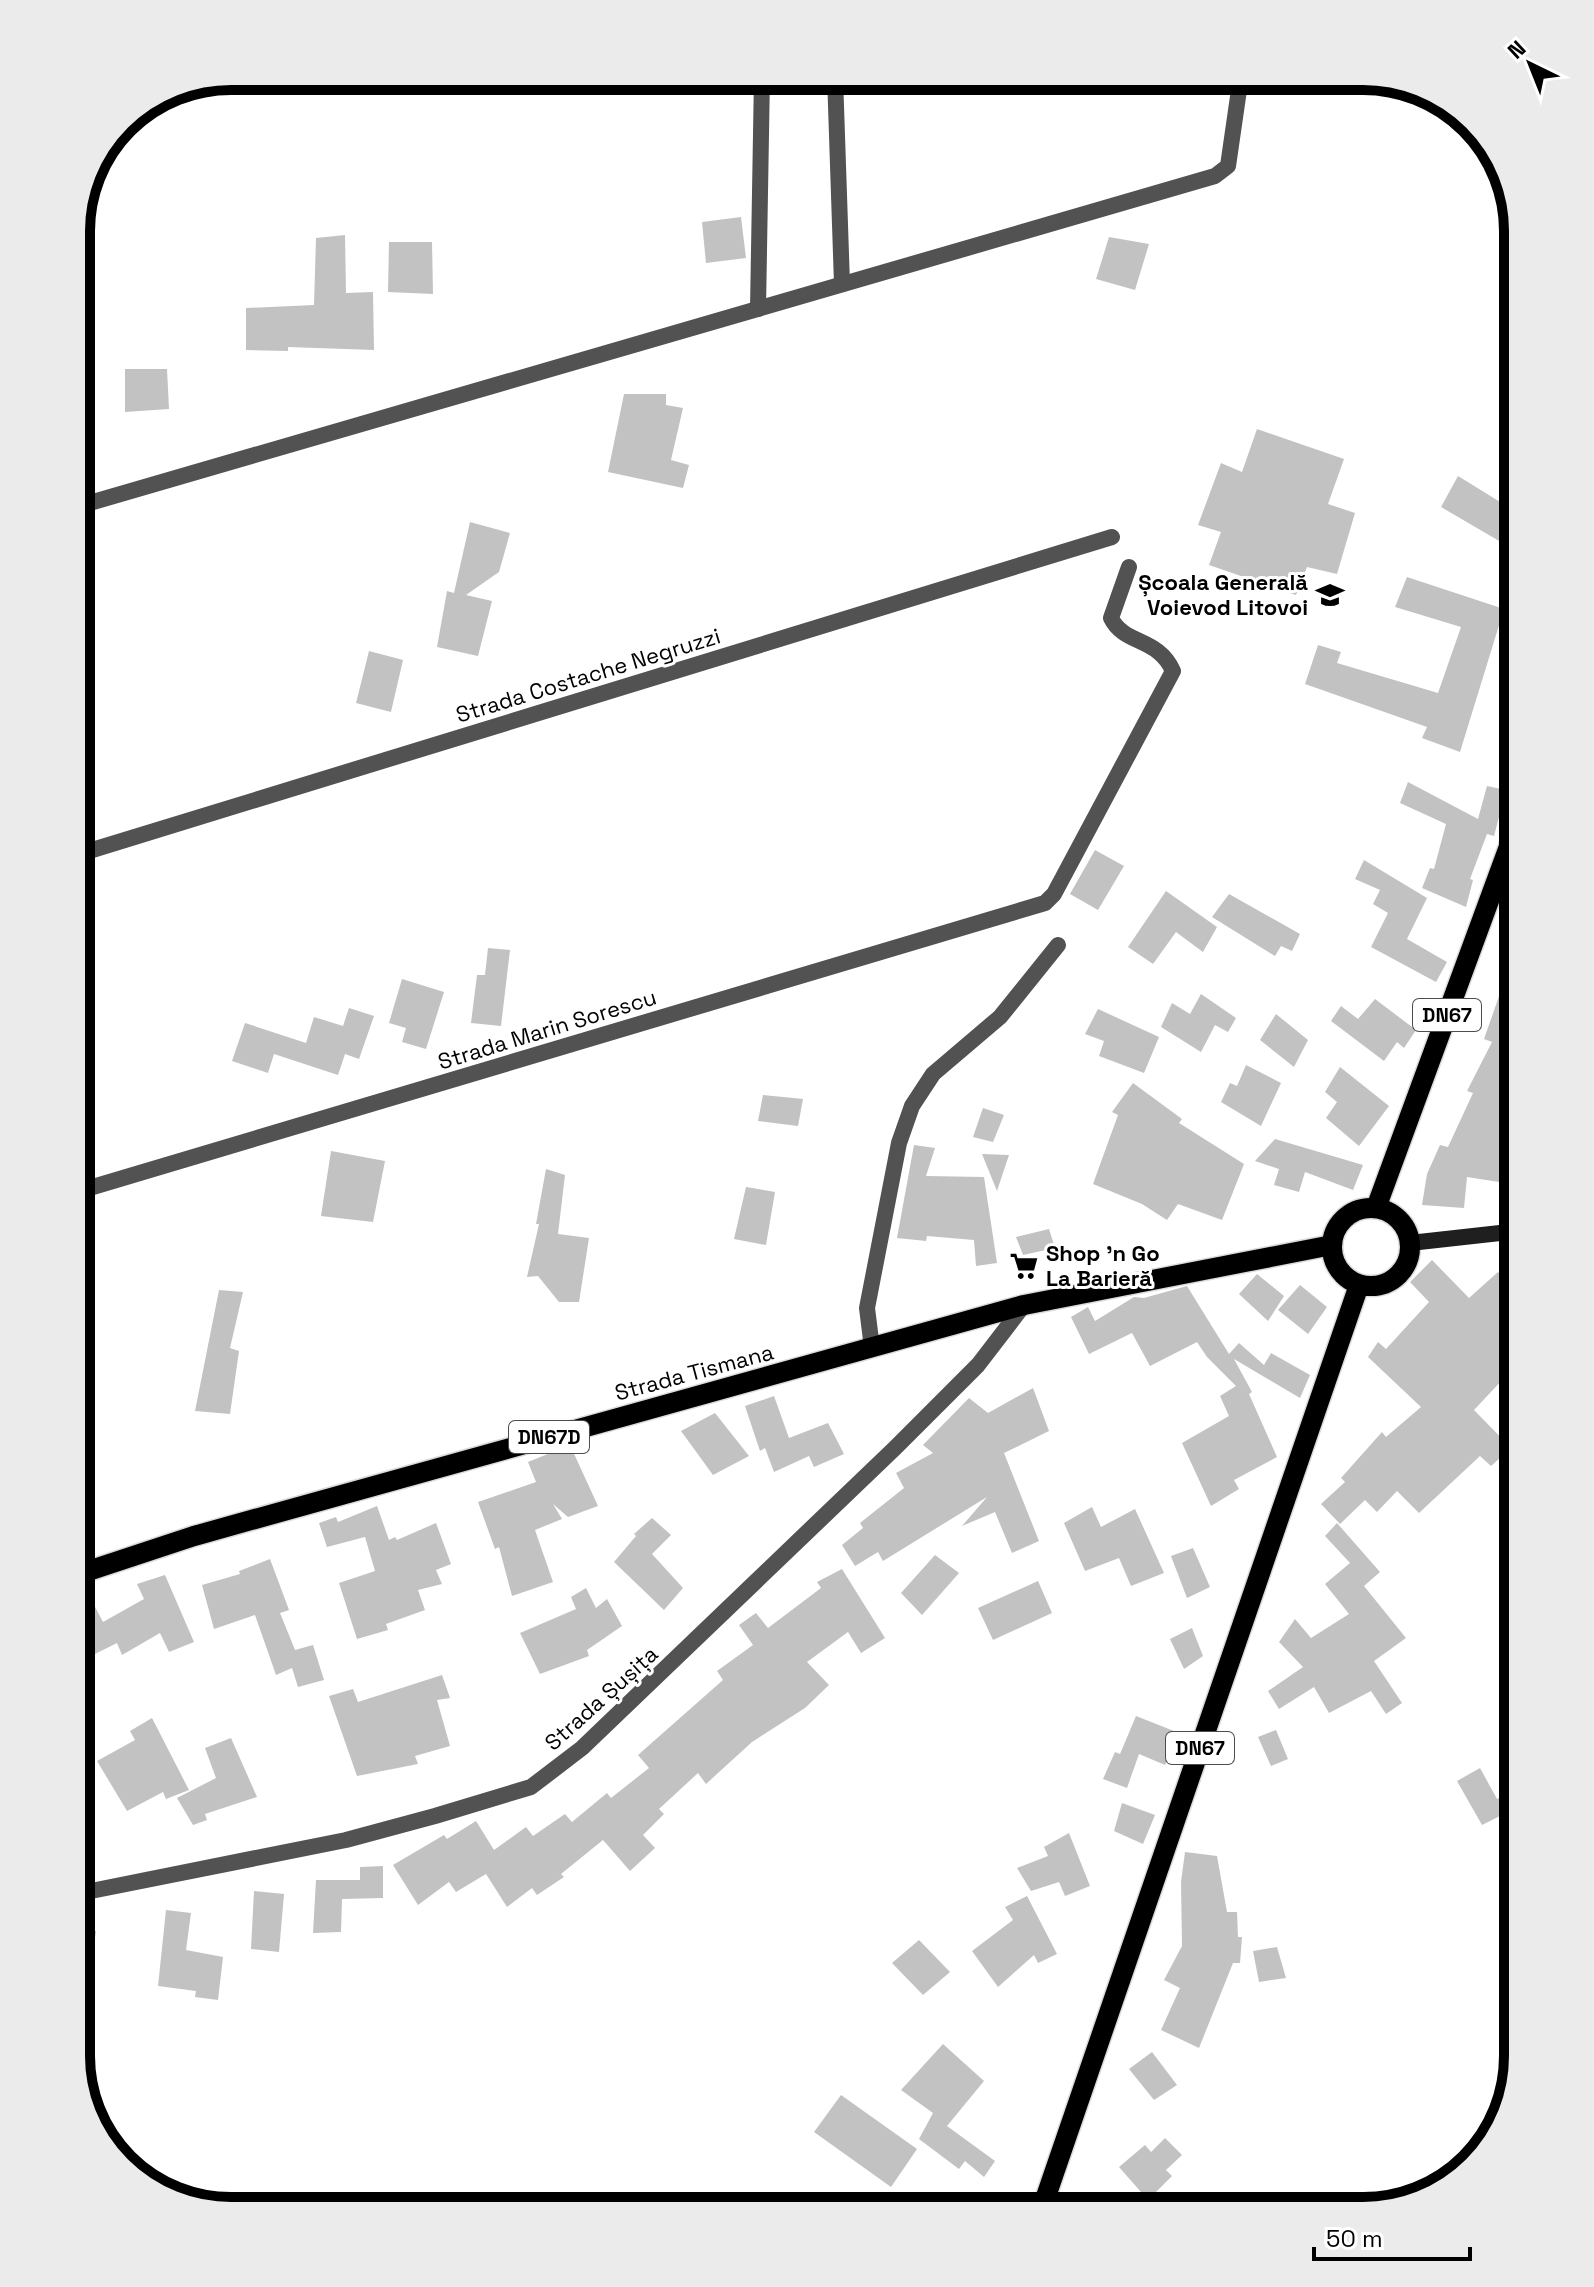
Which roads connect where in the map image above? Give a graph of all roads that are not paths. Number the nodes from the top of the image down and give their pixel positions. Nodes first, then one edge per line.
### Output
1 (762, 90) edge
2 (835, 90) edge
3 (1239, 90) edge
4 (842, 284) junction
5 (758, 309) junction
6 (90, 503) edge
7 (1112, 537) dead end
8 (1129, 567) dead end
9 (90, 851) edge
10 (1504, 860) edge
11 (1058, 945) dead end
12 (90, 1188) edge
13 (1376, 1208) junction
14 (1504, 1233) edge
15 (1410, 1243) junction
16 (1332, 1245) junction
17 (1359, 1285) junction
18 (1024, 1305) junction
19 (872, 1348) junction
20 (90, 1570) edge
21 (90, 1891) edge
22 (1046, 2197) edge

1 - 5 street
2 - 4 street
3 - 4 street
4 - 5 street
5 - 6 street
7 - 9 street, Strada Costache Negruzzi
8 - 12 street, Strada Marin Sorescu
10 - 13 main road, DN67
11 - 19 street
13 - 15 main road
13 - 16 main road
14 - 15 main road
15 - 17 main road
16 - 17 main road
16 - 18 main road, Strada Tismana / DN67D
17 - 22 main road, DN67
18 - 19 main road, Strada Tismana / DN67D
18 - 21 street, Strada Șușița
19 - 20 main road, Strada Tismana / DN67D

